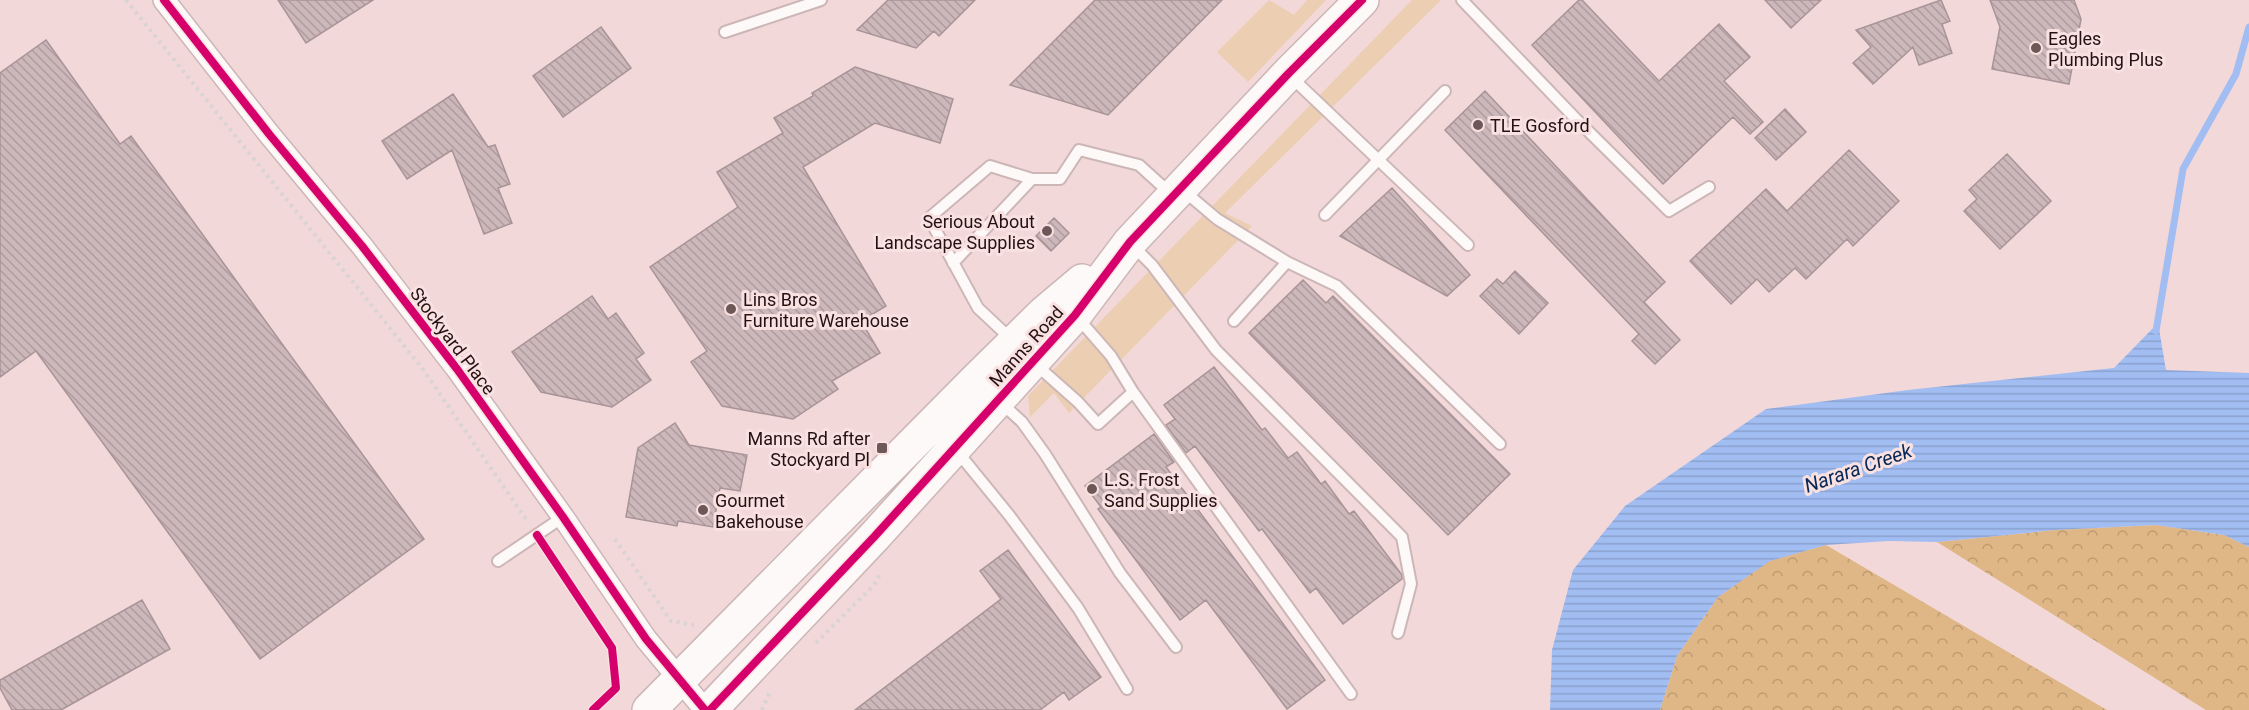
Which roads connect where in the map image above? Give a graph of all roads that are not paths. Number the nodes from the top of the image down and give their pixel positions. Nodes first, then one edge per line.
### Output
1 (164, 0) edge
2 (821, 0) edge
3 (1362, 0) edge
4 (1461, 0) edge
5 (725, 32) dead end
6 (1288, 74) junction
7 (1445, 91) dead end
8 (1379, 160) junction
9 (1032, 179) junction
10 (1709, 187) dead end
11 (1177, 193) junction
12 (1325, 215) dead end
13 (1130, 242) junction
14 (1468, 244) dead end
15 (1287, 262) junction
16 (953, 263) junction
17 (1075, 315) junction
18 (1234, 321) dead end
19 (1023, 352) junction
20 (1133, 392) junction
21 (996, 400) junction
22 (1500, 444) dead end
23 (954, 447) junction
24 (563, 517) junction
25 (498, 561) dead end
26 (1398, 633) dead end
27 (1176, 647) dead end
28 (680, 680) junction
29 (1127, 689) dead end
30 (1351, 694) dead end
31 (649, 710) edge
32 (705, 710) edge
33 (710, 710) edge

1 - 24 street, Stockyard Place
2 - 5 lane
3 - 6 main road, Manns Road
4 - 10 lane
6 - 8 lane
6 - 11 main road, Manns Road
7 - 8 lane
8 - 12 lane
8 - 14 lane
9 - 11 lane
9 - 16 lane
9 - 16 lane
11 - 13 main road, Manns Road
11 - 15 lane
13 - 17 main road, Manns Road
13 - 19 main road, Manns Road
13 - 26 lane
15 - 18 lane
15 - 22 lane
16 - 19 lane
17 - 19 main road, Manns Road
17 - 20 lane
19 - 20 lane
19 - 21 main road, Manns Road
19 - 28 main road, Manns Road
20 - 30 lane
21 - 23 main road, Manns Road
21 - 27 lane
23 - 29 lane
23 - 33 main road, Manns Road
24 - 25 lane
24 - 28 street, Stockyard Place
28 - 31 main road, Manns Road
28 - 32 street, Stockyard Place

